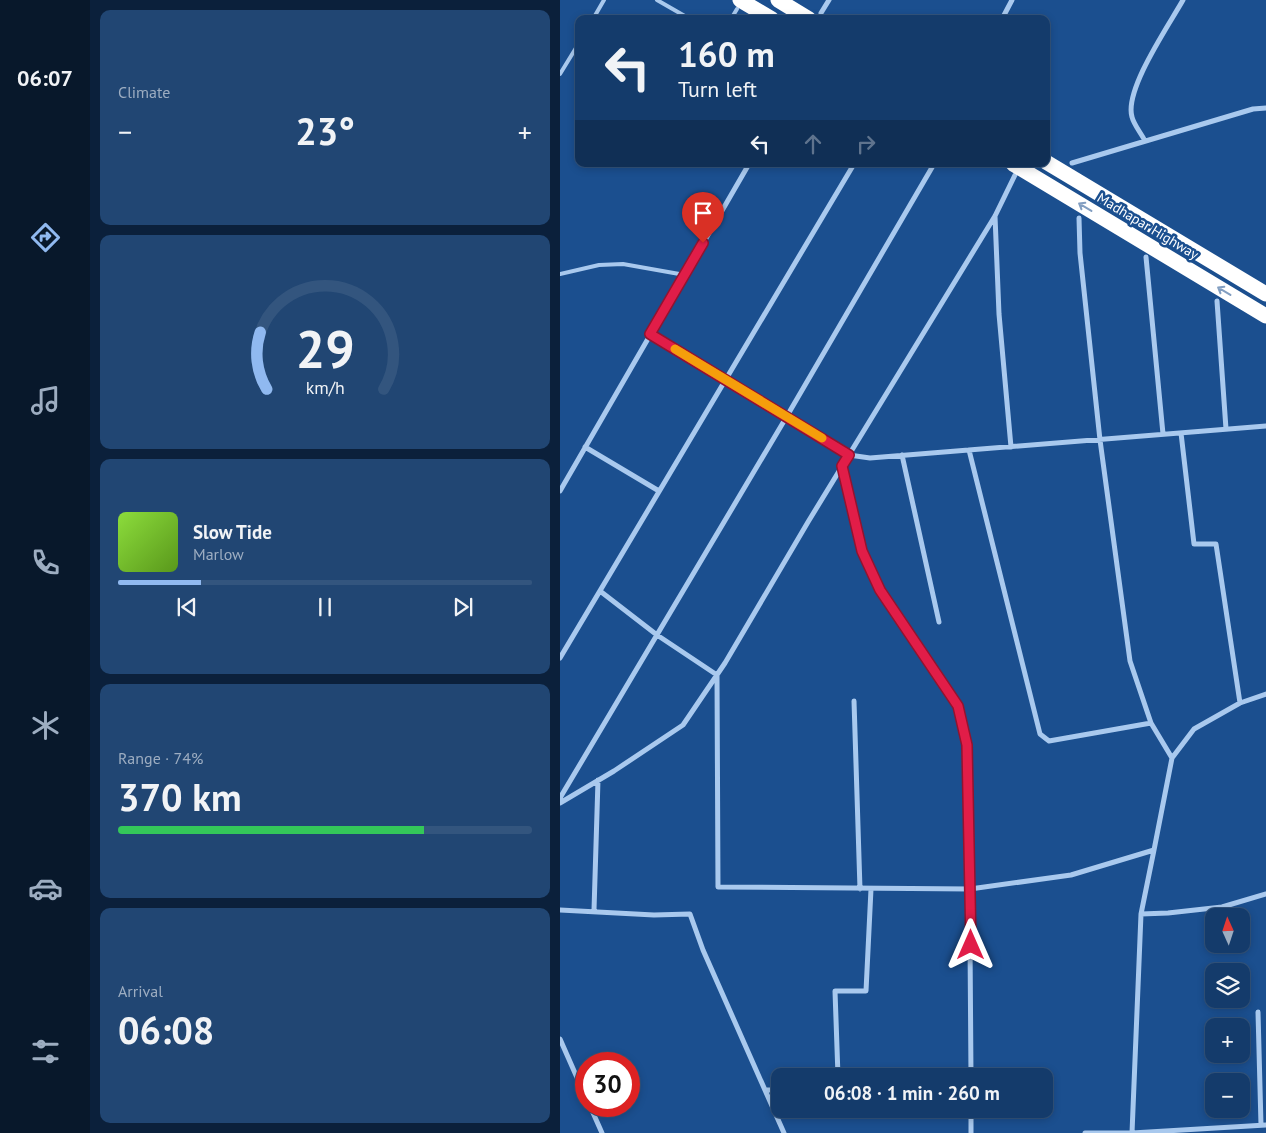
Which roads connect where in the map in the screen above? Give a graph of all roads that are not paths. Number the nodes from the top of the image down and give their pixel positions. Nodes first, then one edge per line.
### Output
1 (604, 0) edge
2 (657, 0) edge
3 (778, 0) edge
4 (829, 0) edge
5 (1012, 0) edge
6 (1183, 0) edge
7 (739, 4) edge
8 (595, 15) edge
9 (683, 15) edge
10 (763, 15) edge
11 (813, 15) edge
12 (816, 15) edge
13 (1004, 15) edge
14 (575, 49) edge
15 (560, 74) edge
16 (1266, 108) edge
17 (1145, 141) junction
18 (1050, 164) edge
19 (1072, 164) dead end
20 (747, 167) edge
21 (852, 167) edge
22 (932, 167) edge
23 (1014, 169) edge
24 (995, 216) junction
25 (1079, 218) dead end
26 (1146, 258) dead end
27 (560, 274) edge
28 (685, 275) junction
29 (1266, 294) edge
30 (1217, 301) dead end
31 (1266, 316) edge
32 (650, 334) junction
33 (725, 380) junction
34 (787, 416) junction
35 (1266, 426) edge
36 (1226, 429) junction
37 (1181, 433) junction
38 (1163, 434) junction
39 (1100, 440) junction
40 (1011, 447) junction
41 (585, 448) junction
42 (969, 450) junction
43 (849, 455) junction
44 (902, 455) junction
45 (842, 466) junction
46 (560, 491) edge
47 (659, 491) junction
48 (600, 591) junction
49 (939, 622) dead end
50 (657, 634) junction
51 (560, 658) edge
52 (717, 675) junction
53 (1266, 694) edge
54 (854, 701) dead end
55 (1240, 703) junction
56 (1151, 723) junction
57 (1172, 758) junction
58 (598, 780) junction
59 (560, 798) edge
60 (560, 803) edge
61 (1154, 850) junction
62 (860, 889) junction
63 (871, 889) junction
64 (970, 889) junction
65 (1266, 894) edge
66 (560, 910) edge
67 (594, 910) junction
68 (1140, 914) junction
69 (1258, 1012) dead end
70 (560, 1039) edge
71 (838, 1068) edge
72 (971, 1068) edge
73 (575, 1073) edge
74 (765, 1090) junction
75 (771, 1090) edge
76 (595, 1117) edge
77 (972, 1118) edge
78 (1264, 1125) edge
79 (602, 1133) edge
80 (784, 1133) edge
81 (971, 1133) edge
82 (1085, 1133) edge
83 (1132, 1133) edge

1 - 8 lane
2 - 9 lane
3 - 11 highway
4 - 12 street
5 - 13 street
6 - 17 street
7 - 10 highway
14 - 15 lane
16 - 17 street
17 - 19 street
18 - 29 highway, Madhapar Highway
20 - 28 street
21 - 33 street
22 - 34 street
23 - 24 street
31 -> 23 highway, Madhapar Highway
24 - 40 street
24 - 43 street
25 - 39 street
26 - 38 street
27 - 28 lane
28 - 32 street
30 - 36 street
32 - 33 street
32 - 41 street
33 - 34 street
33 - 47 street
34 - 43 street
34 - 50 street
35 - 36 street
36 - 37 street
37 - 38 street
37 - 55 street
38 - 39 street
39 - 40 street
39 - 56 street
40 - 42 street
41 - 46 street
41 - 47 street
42 - 44 street
42 - 56 street
43 - 44 street
43 - 45 street
44 - 49 street
45 - 52 street
45 - 64 street
47 - 48 street
48 - 50 street
48 - 51 street
50 - 52 street
50 - 59 street
52 - 58 street
52 - 62 street
53 - 55 street
54 - 62 street
55 - 57 street
56 - 57 street
57 - 61 street
58 - 60 street
58 - 67 street
61 - 64 street
61 - 68 street
62 - 63 street
63 - 64 street
63 - 71 street
64 - 72 street
65 - 68 street
66 - 67 street
67 - 74 street
68 - 83 street
69 - 78 street
70 - 73 street
74 - 75 street
74 - 80 street
76 - 79 street
77 - 81 street
78 - 83 street
82 - 83 street

